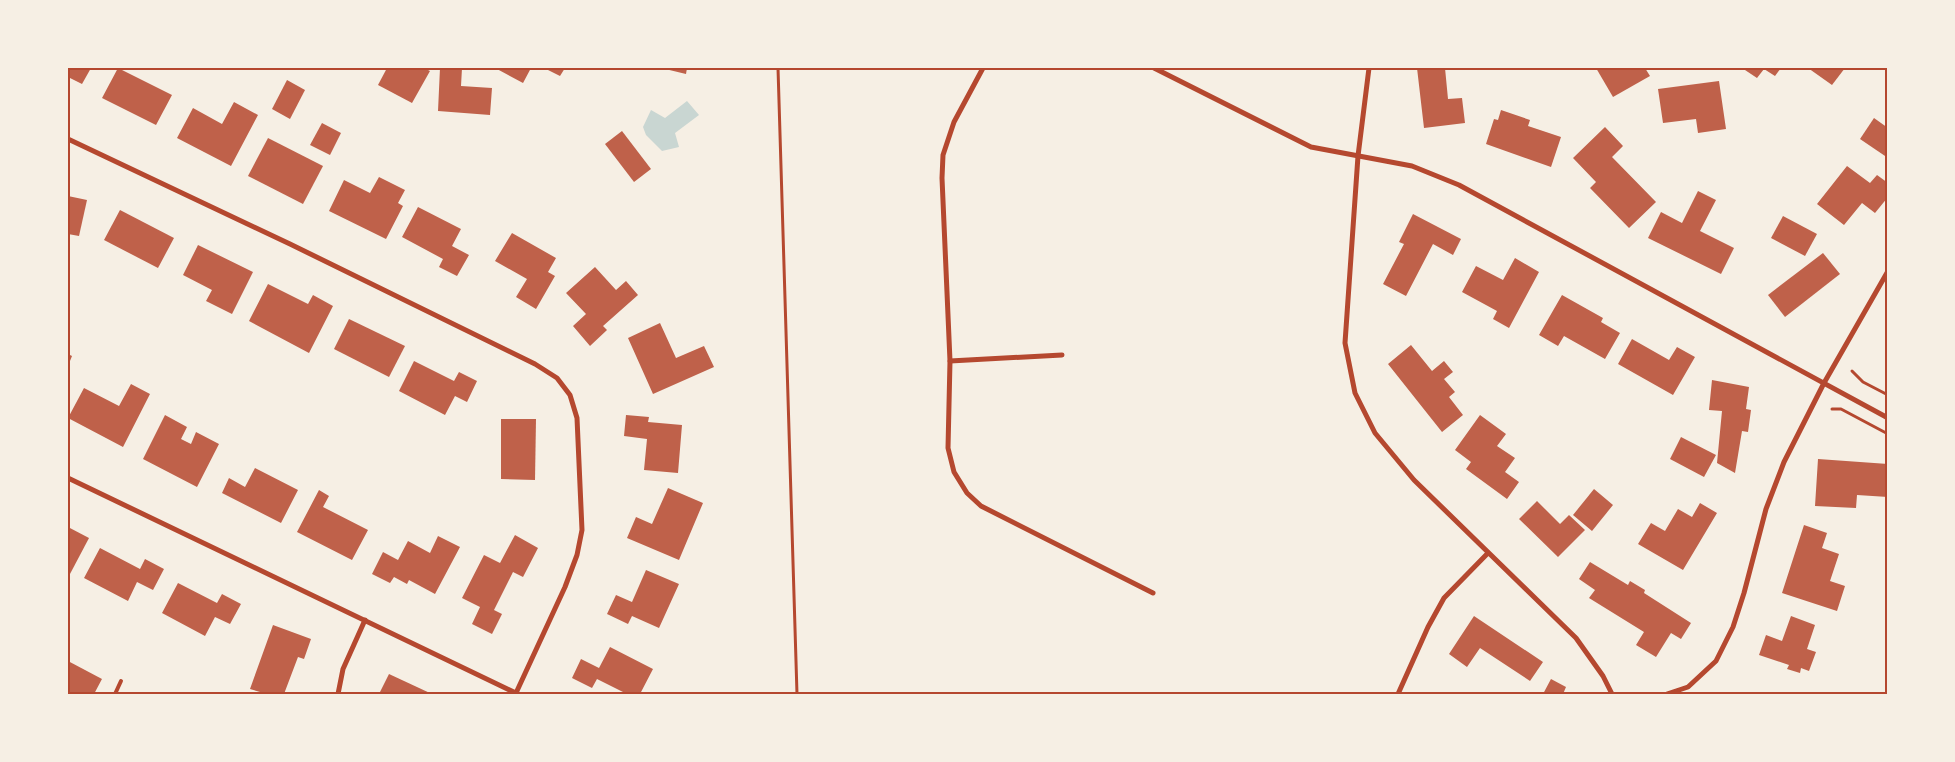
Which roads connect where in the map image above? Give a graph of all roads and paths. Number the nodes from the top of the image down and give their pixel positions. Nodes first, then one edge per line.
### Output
1 (778, 68) edge
2 (983, 68) edge
3 (1154, 68) edge
4 (1369, 68) edge
5 (68, 139) edge
6 (1358, 156) junction
7 (1888, 271) edge
8 (1062, 355) dead end
9 (950, 362) junction
10 (1852, 371) dead end
11 (1824, 383) junction
12 (1888, 395) edge
13 (1832, 409) dead end
14 (1888, 418) edge
15 (1888, 434) edge
16 (68, 478) edge
17 (1488, 553) junction
18 (1153, 593) dead end
19 (365, 620) junction
20 (122, 681) dead end
21 (115, 694) edge
22 (338, 694) edge
23 (517, 694) edge
24 (797, 694) edge
25 (1398, 694) edge
26 (1612, 694) edge
27 (1667, 694) edge

1 - 24 path
2 - 9 street
3 - 6 street
4 - 6 street
5 - 23 street
6 - 11 street
6 - 17 street
7 - 11 street
8 - 9 street
9 - 18 street
10 - 12 path
11 - 14 street
11 - 27 street
13 - 15 path
16 - 19 street
17 - 25 street
17 - 26 street
19 - 22 street
19 - 23 street
20 - 21 lane

